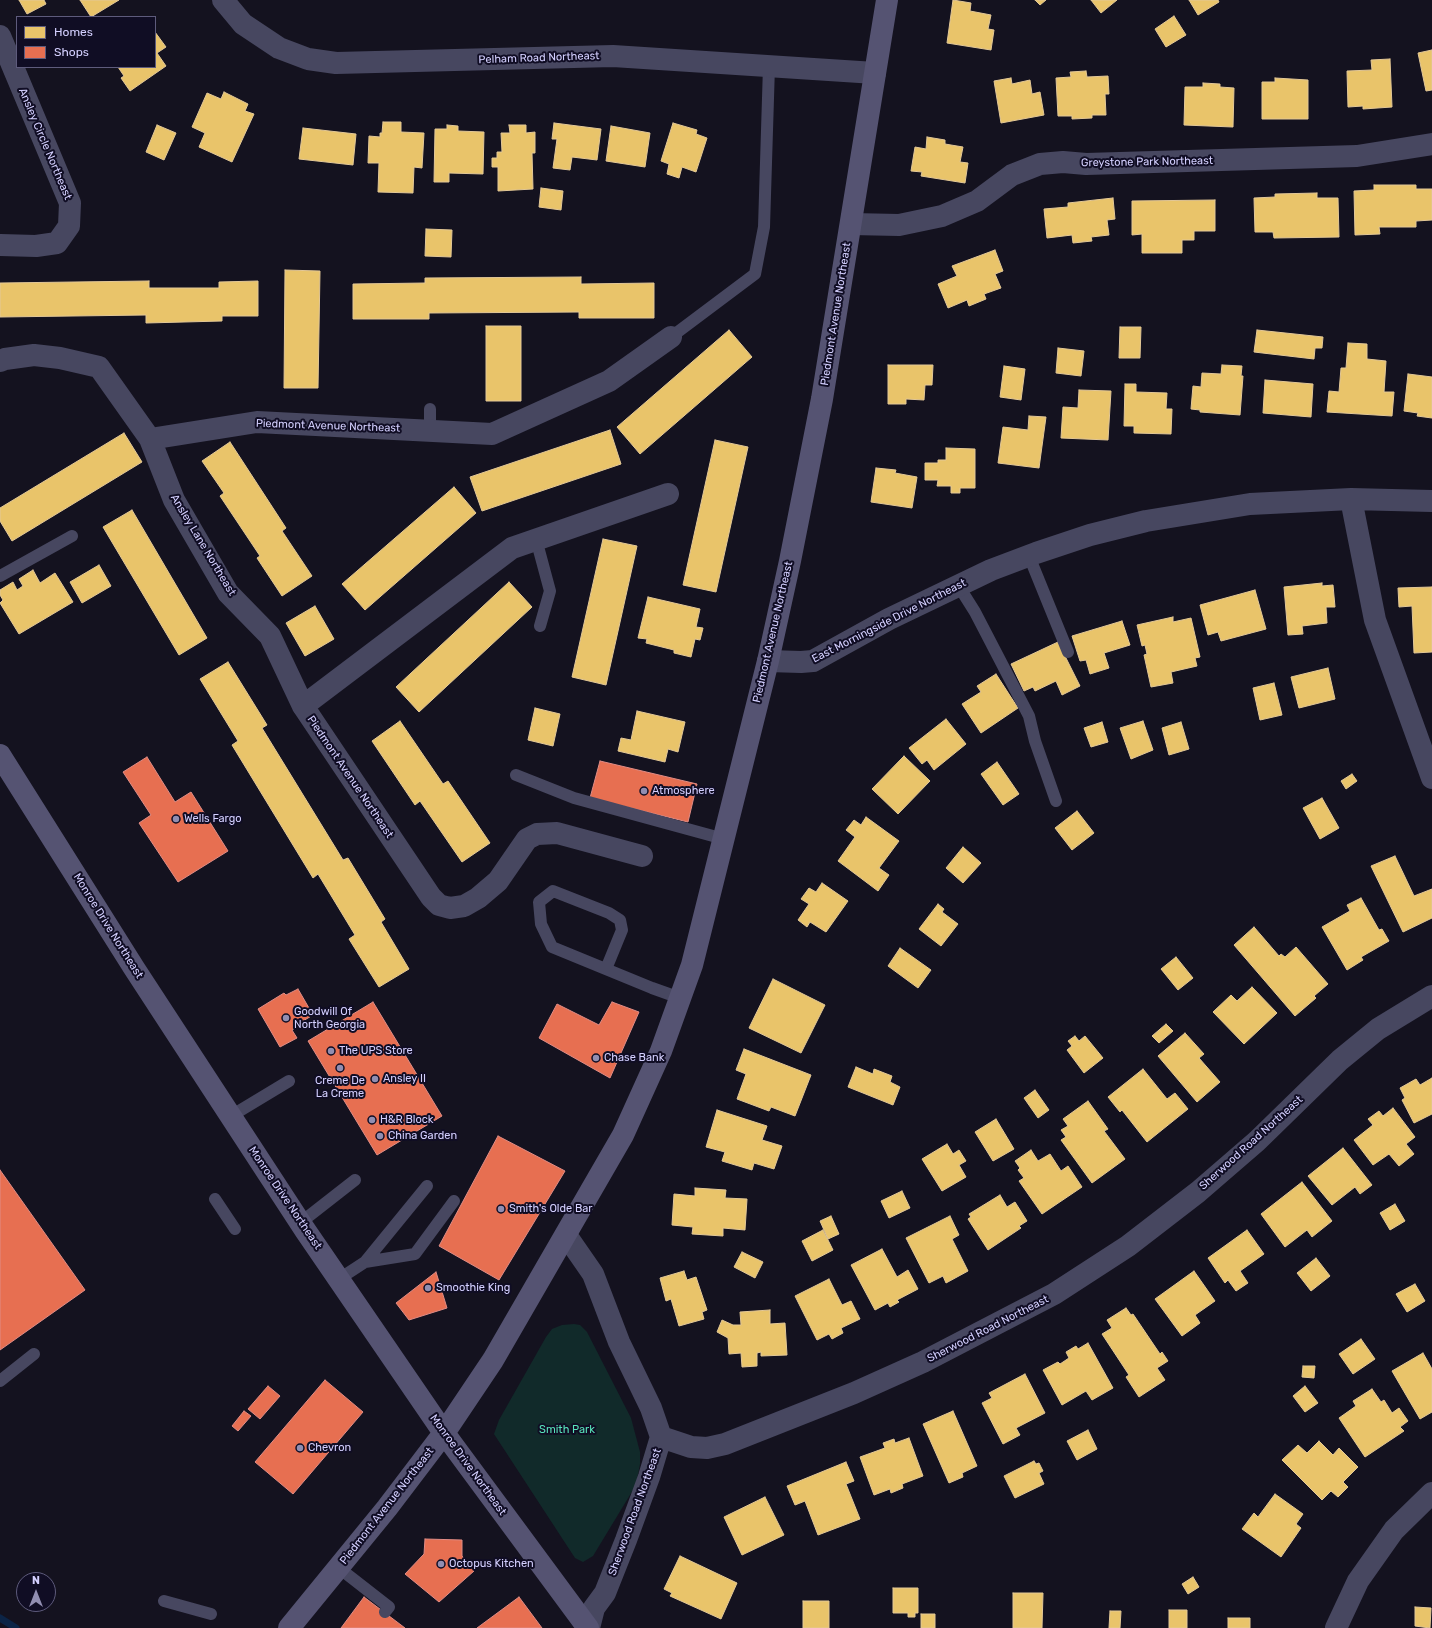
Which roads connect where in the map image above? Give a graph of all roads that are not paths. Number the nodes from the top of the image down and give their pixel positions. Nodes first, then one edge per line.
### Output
1 (223, 0) edge
2 (887, 0) edge
3 (0, 36) edge
4 (769, 66) junction
5 (875, 73) junction
6 (1432, 144) edge
7 (851, 224) junction
8 (0, 245) edge
9 (671, 337) joint
10 (0, 361) edge
11 (430, 409) dead end
12 (430, 431) junction
13 (150, 439) junction
14 (668, 494) dead end
15 (1351, 499) junction
16 (1432, 501) edge
17 (72, 536) dead end
18 (536, 540) junction
19 (1029, 556) junction
20 (0, 576) edge
21 (958, 585) junction
22 (540, 626) dead end
23 (1068, 652) dead end
24 (768, 661) junction
25 (303, 706) junction
26 (0, 755) edge
27 (516, 775) dead end
28 (1432, 778) edge
29 (1056, 801) dead end
30 (724, 839) junction
31 (642, 856) dead end
32 (606, 969) junction
33 (1432, 996) edge
34 (680, 998) junction
35 (289, 1080) dead end
36 (231, 1116) junction
37 (355, 1180) dead end
38 (427, 1186) dead end
39 (215, 1199) dead end
40 (454, 1201) dead end
41 (300, 1222) junction
42 (235, 1229) dead end
43 (566, 1235) junction
44 (365, 1262) junction
45 (339, 1279) junction
46 (34, 1354) dead end
47 (0, 1381) edge
48 (444, 1433) junction
49 (661, 1437) junction
50 (1432, 1493) edge
51 (339, 1568) junction
52 (164, 1601) dead end
53 (385, 1612) dead end
54 (211, 1614) dead end
55 (289, 1628) edge
56 (588, 1628) edge
57 (1336, 1628) edge

1 - 4 street, Pelham Road Northeast
2 - 5 main road, Piedmont Avenue Northeast
3 - 8 street, Ansley Circle Northeast
4 - 5 street, Pelham Road Northeast
4 - 9 lane
5 - 7 main road, Piedmont Avenue Northeast
6 - 7 street, Greystone Park Northeast
7 - 24 main road, Piedmont Avenue Northeast
9 - 12 street, Piedmont Avenue Northeast
10 - 13 street
11 - 12 lane
12 - 13 street, Piedmont Avenue Northeast
13 - 25 street, Ansley Lane Northeast
14 - 18 street, Piedmont Avenue Northeast
15 - 16 street, East Morningside Drive Northeast
15 - 19 street, East Morningside Drive Northeast
15 - 28 street
17 - 20 lane
18 - 22 lane
18 - 25 street, Piedmont Avenue Northeast
19 - 21 street, East Morningside Drive Northeast
19 - 23 lane
21 - 24 street, East Morningside Drive Northeast
21 - 29 lane
24 - 30 main road, Piedmont Avenue Northeast
25 - 31 street, Piedmont Avenue Northeast
26 - 36 main road, Monroe Drive Northeast
27 - 30 lane
30 - 34 main road, Piedmont Avenue Northeast
32 - 32 lane
32 - 34 lane
33 - 49 street, Sherwood Road Northeast
34 - 43 main road, Piedmont Avenue Northeast
35 - 36 lane
36 - 41 main road, Monroe Drive Northeast
37 - 41 lane
38 - 44 lane
39 - 42 lane
40 - 44 lane
41 - 45 main road, Monroe Drive Northeast
43 - 48 main road, Piedmont Avenue Northeast
43 - 49 street
44 - 45 lane
45 - 48 main road, Monroe Drive Northeast
46 - 47 lane
48 - 51 main road, Piedmont Avenue Northeast
48 - 56 main road, Monroe Drive Northeast
49 - 56 street, Sherwood Road Northeast
50 - 57 street
51 - 53 lane
51 - 55 main road, Piedmont Avenue Northeast
52 - 54 lane

